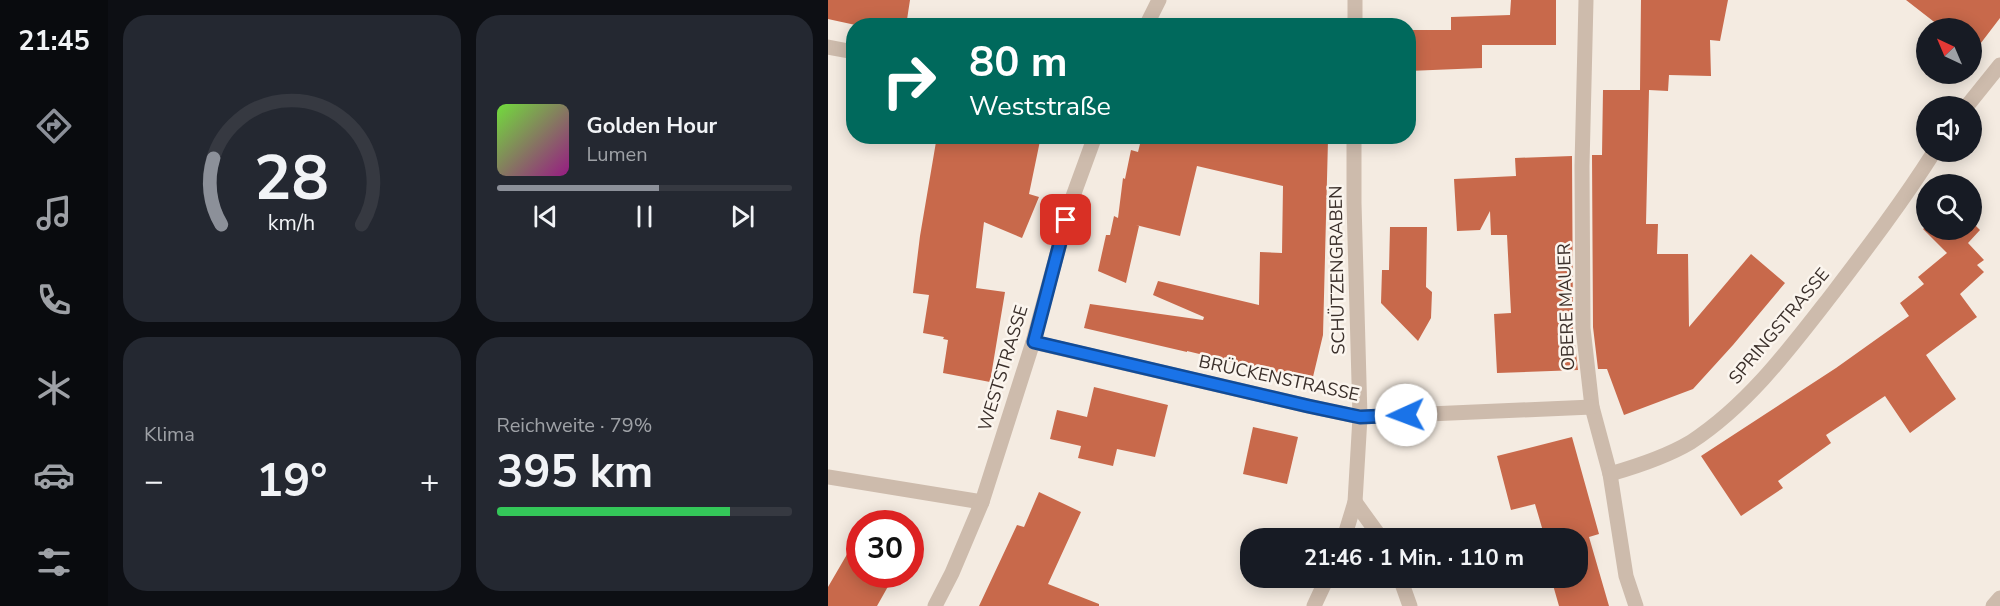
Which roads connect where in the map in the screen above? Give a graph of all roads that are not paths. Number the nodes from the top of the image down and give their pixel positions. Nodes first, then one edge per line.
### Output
1 (1159, 0) edge
2 (1355, 0) edge
3 (1586, 0) edge
4 (1150, 18) edge
5 (1355, 18) edge
6 (828, 47) edge
7 (846, 50) edge
8 (2000, 65) edge
9 (1975, 96) edge
10 (1092, 144) edge
11 (1354, 144) edge
12 (1927, 162) edge
13 (1034, 342) junction
14 (1592, 407) junction
15 (1360, 417) junction
16 (1610, 474) junction
17 (828, 477) edge
18 (982, 502) junction
19 (1355, 502) junction
20 (1347, 528) edge
21 (1374, 528) edge
22 (1322, 588) edge
23 (1404, 588) edge
24 (2000, 598) edge
25 (935, 606) edge
26 (1314, 606) edge
27 (1410, 606) edge
28 (1636, 606) edge
29 (1993, 606) edge

1 - 4 street
2 - 5 street
3 - 14 street, OBERE MAUER
6 - 7 street
8 - 9 street
10 - 13 street, WESTSTRASSE
11 - 15 street, SCHÜTZENGRABEN
12 - 16 street, SPRINGSTRASSE
13 - 15 street, BRÜCKENSTRASSE
13 - 18 street, WESTSTRASSE
14 - 15 street, BRÜCKENSTRASSE
14 - 16 street, OBERE MAUER
15 - 19 street, SCHÜTZENGRABEN
16 - 28 street, OBERE MAUER
17 - 18 street
18 - 25 street, WESTSTRASSE
19 - 20 street, SCHÜTZENGRABEN
19 - 21 street
22 - 26 street
23 - 27 street
24 - 29 street

